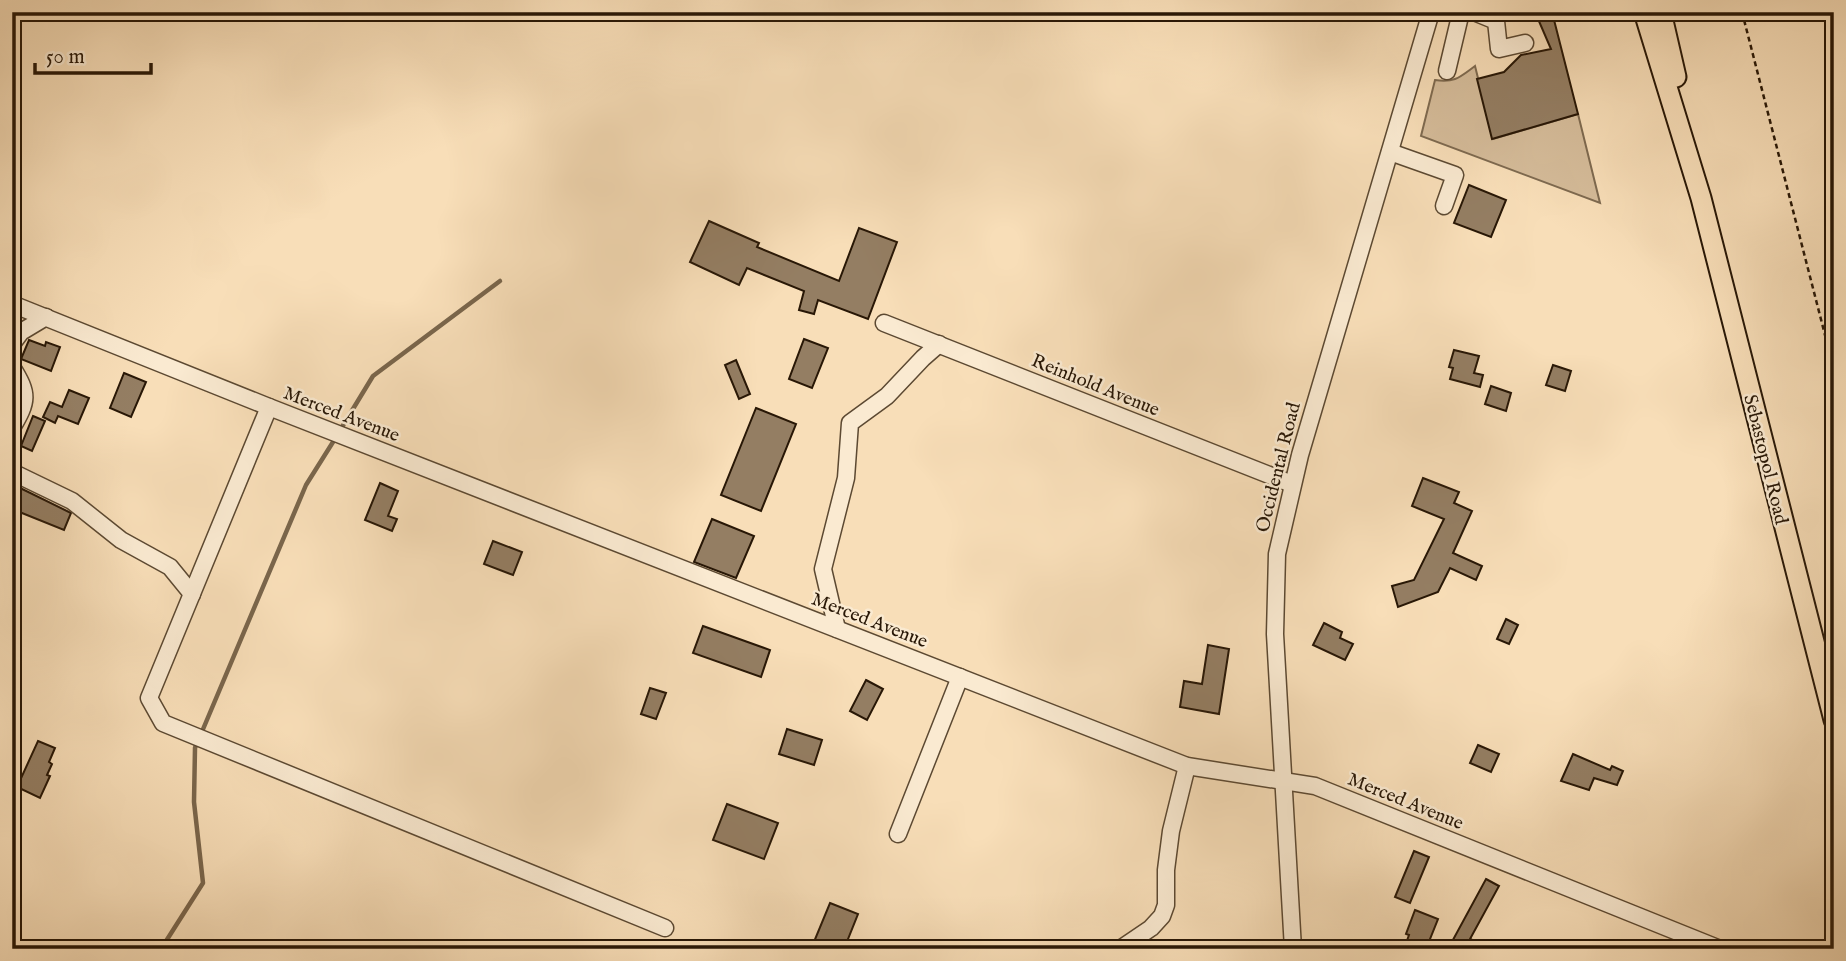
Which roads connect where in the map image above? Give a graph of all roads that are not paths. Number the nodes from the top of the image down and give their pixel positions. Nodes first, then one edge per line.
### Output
1 (1431, 12) edge
2 (1461, 12) edge
3 (1474, 12) edge
4 (1644, 12) edge
5 (1661, 12) edge
6 (1525, 43) dead end
7 (1447, 71) dead end
8 (1390, 152) junction
9 (1701, 198) junction
10 (1444, 206) dead end
11 (12, 304) edge
12 (46, 317) junction
13 (884, 323) dead end
14 (12, 344) edge
15 (939, 344) junction
16 (12, 367) edge
17 (269, 407) junction
18 (12, 428) edge
19 (12, 472) edge
20 (1292, 484) junction
21 (192, 594) junction
22 (837, 629) junction
23 (960, 677) junction
24 (1834, 720) edge
25 (1187, 766) junction
26 (1283, 780) junction
27 (898, 834) dead end
28 (665, 928) dead end
29 (1120, 949) edge
30 (1293, 949) edge
31 (1720, 949) edge

1 - 8 street, Occidental Road
2 - 7 street
3 - 6 street
4 - 9 main road, Sebastopol Road
5 - 9 main road, Sebastopol Road
8 - 10 street
8 - 20 street, Occidental Road
9 - 24 main road, Sebastopol Road
11 - 12 street, Merced Avenue
12 - 14 street
12 - 17 street, Merced Avenue
13 - 15 street, Reinhold Avenue
15 - 20 street, Reinhold Avenue
15 - 22 street
16 - 18 street
17 - 21 street
17 - 22 street, Merced Avenue
19 - 21 street
20 - 26 street, Occidental Road
21 - 28 street
22 - 23 street, Merced Avenue
23 - 25 street, Merced Avenue
23 - 27 street
25 - 26 street, Merced Avenue
25 - 29 street
26 - 30 street, Occidental Road
26 - 31 street, Merced Avenue

